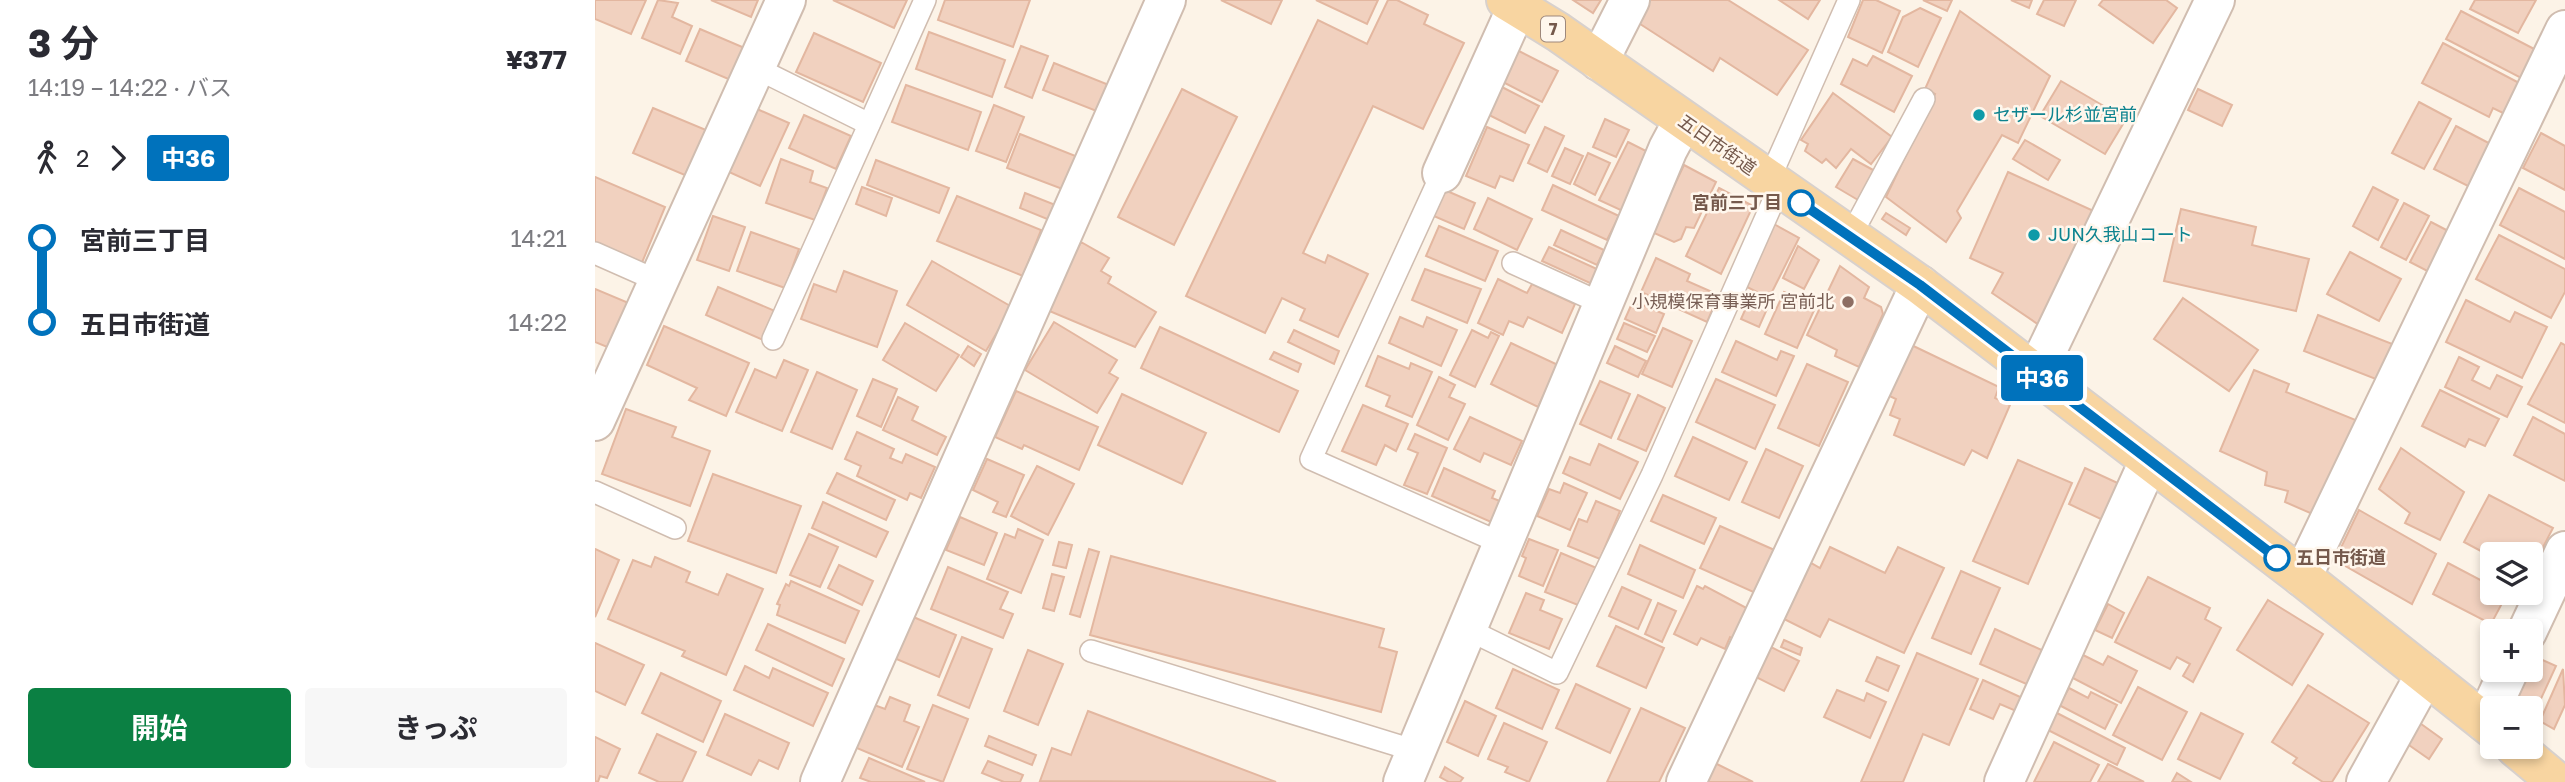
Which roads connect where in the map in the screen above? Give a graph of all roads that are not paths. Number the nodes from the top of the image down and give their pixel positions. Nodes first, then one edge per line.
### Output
1 (786, 0) edge
2 (925, 0) edge
3 (1166, 0) edge
4 (1630, 0) edge
5 (1849, 0) edge
6 (2215, 0) edge
7 (1511, 4) edge
8 (2565, 30) edge
9 (1599, 61) junction
10 (756, 68) junction
11 (1924, 99) dead end
12 (1683, 121) junction
13 (869, 124) junction
14 (1442, 173) joint
15 (1774, 184) junction
16 (1850, 237) junction
17 (595, 253) edge
18 (1513, 263) dead end
19 (658, 281) junction
20 (1920, 285) junction
21 (1603, 304) junction
22 (773, 339) dead end
23 (2036, 373) junction
24 (595, 421) edge
25 (2149, 460) junction
26 (595, 492) edge
27 (675, 528) dead end
28 (1503, 544) junction
29 (2565, 551) edge
30 (2302, 577) junction
31 (2533, 619) edge
32 (1467, 629) junction
33 (1091, 651) dead end
34 (2425, 675) junction
35 (2480, 719) edge
36 (2529, 759) edge
37 (1410, 766) edge
38 (820, 782) edge
39 (1686, 782) edge
40 (2004, 782) edge
41 (2365, 782) edge
42 (2557, 782) edge

1 - 10 street
2 - 13 lane
3 - 38 street
4 - 9 street
5 - 15 lane
6 - 23 street
7 - 9 main road, 五日市街道 / 7
7 - 14 street
8 - 30 street
9 - 12 main road, 五日市街道 / 7
10 - 13 lane
10 - 19 street
11 - 16 lane
12 - 15 main road, 五日市街道 / 7
12 - 21 street
13 - 22 lane
14 - 28 lane
15 - 16 main road, 五日市街道 / 7
15 - 32 lane
16 - 20 main road, 五日市街道 / 7
17 - 19 lane
18 - 21 lane
19 - 24 street
20 - 23 main road, 五日市街道 / 7
20 - 39 street
21 - 28 street
23 - 25 main road, 五日市街道 / 7
25 - 30 main road, 五日市街道 / 7
25 - 40 street
26 - 27 lane
28 - 32 street
29 - 31 street
30 - 34 main road, 五日市街道 / 7
32 - 37 street
33 - 37 lane
34 - 35 main road, 五日市街道 / 7
34 - 41 street
36 - 42 main road

